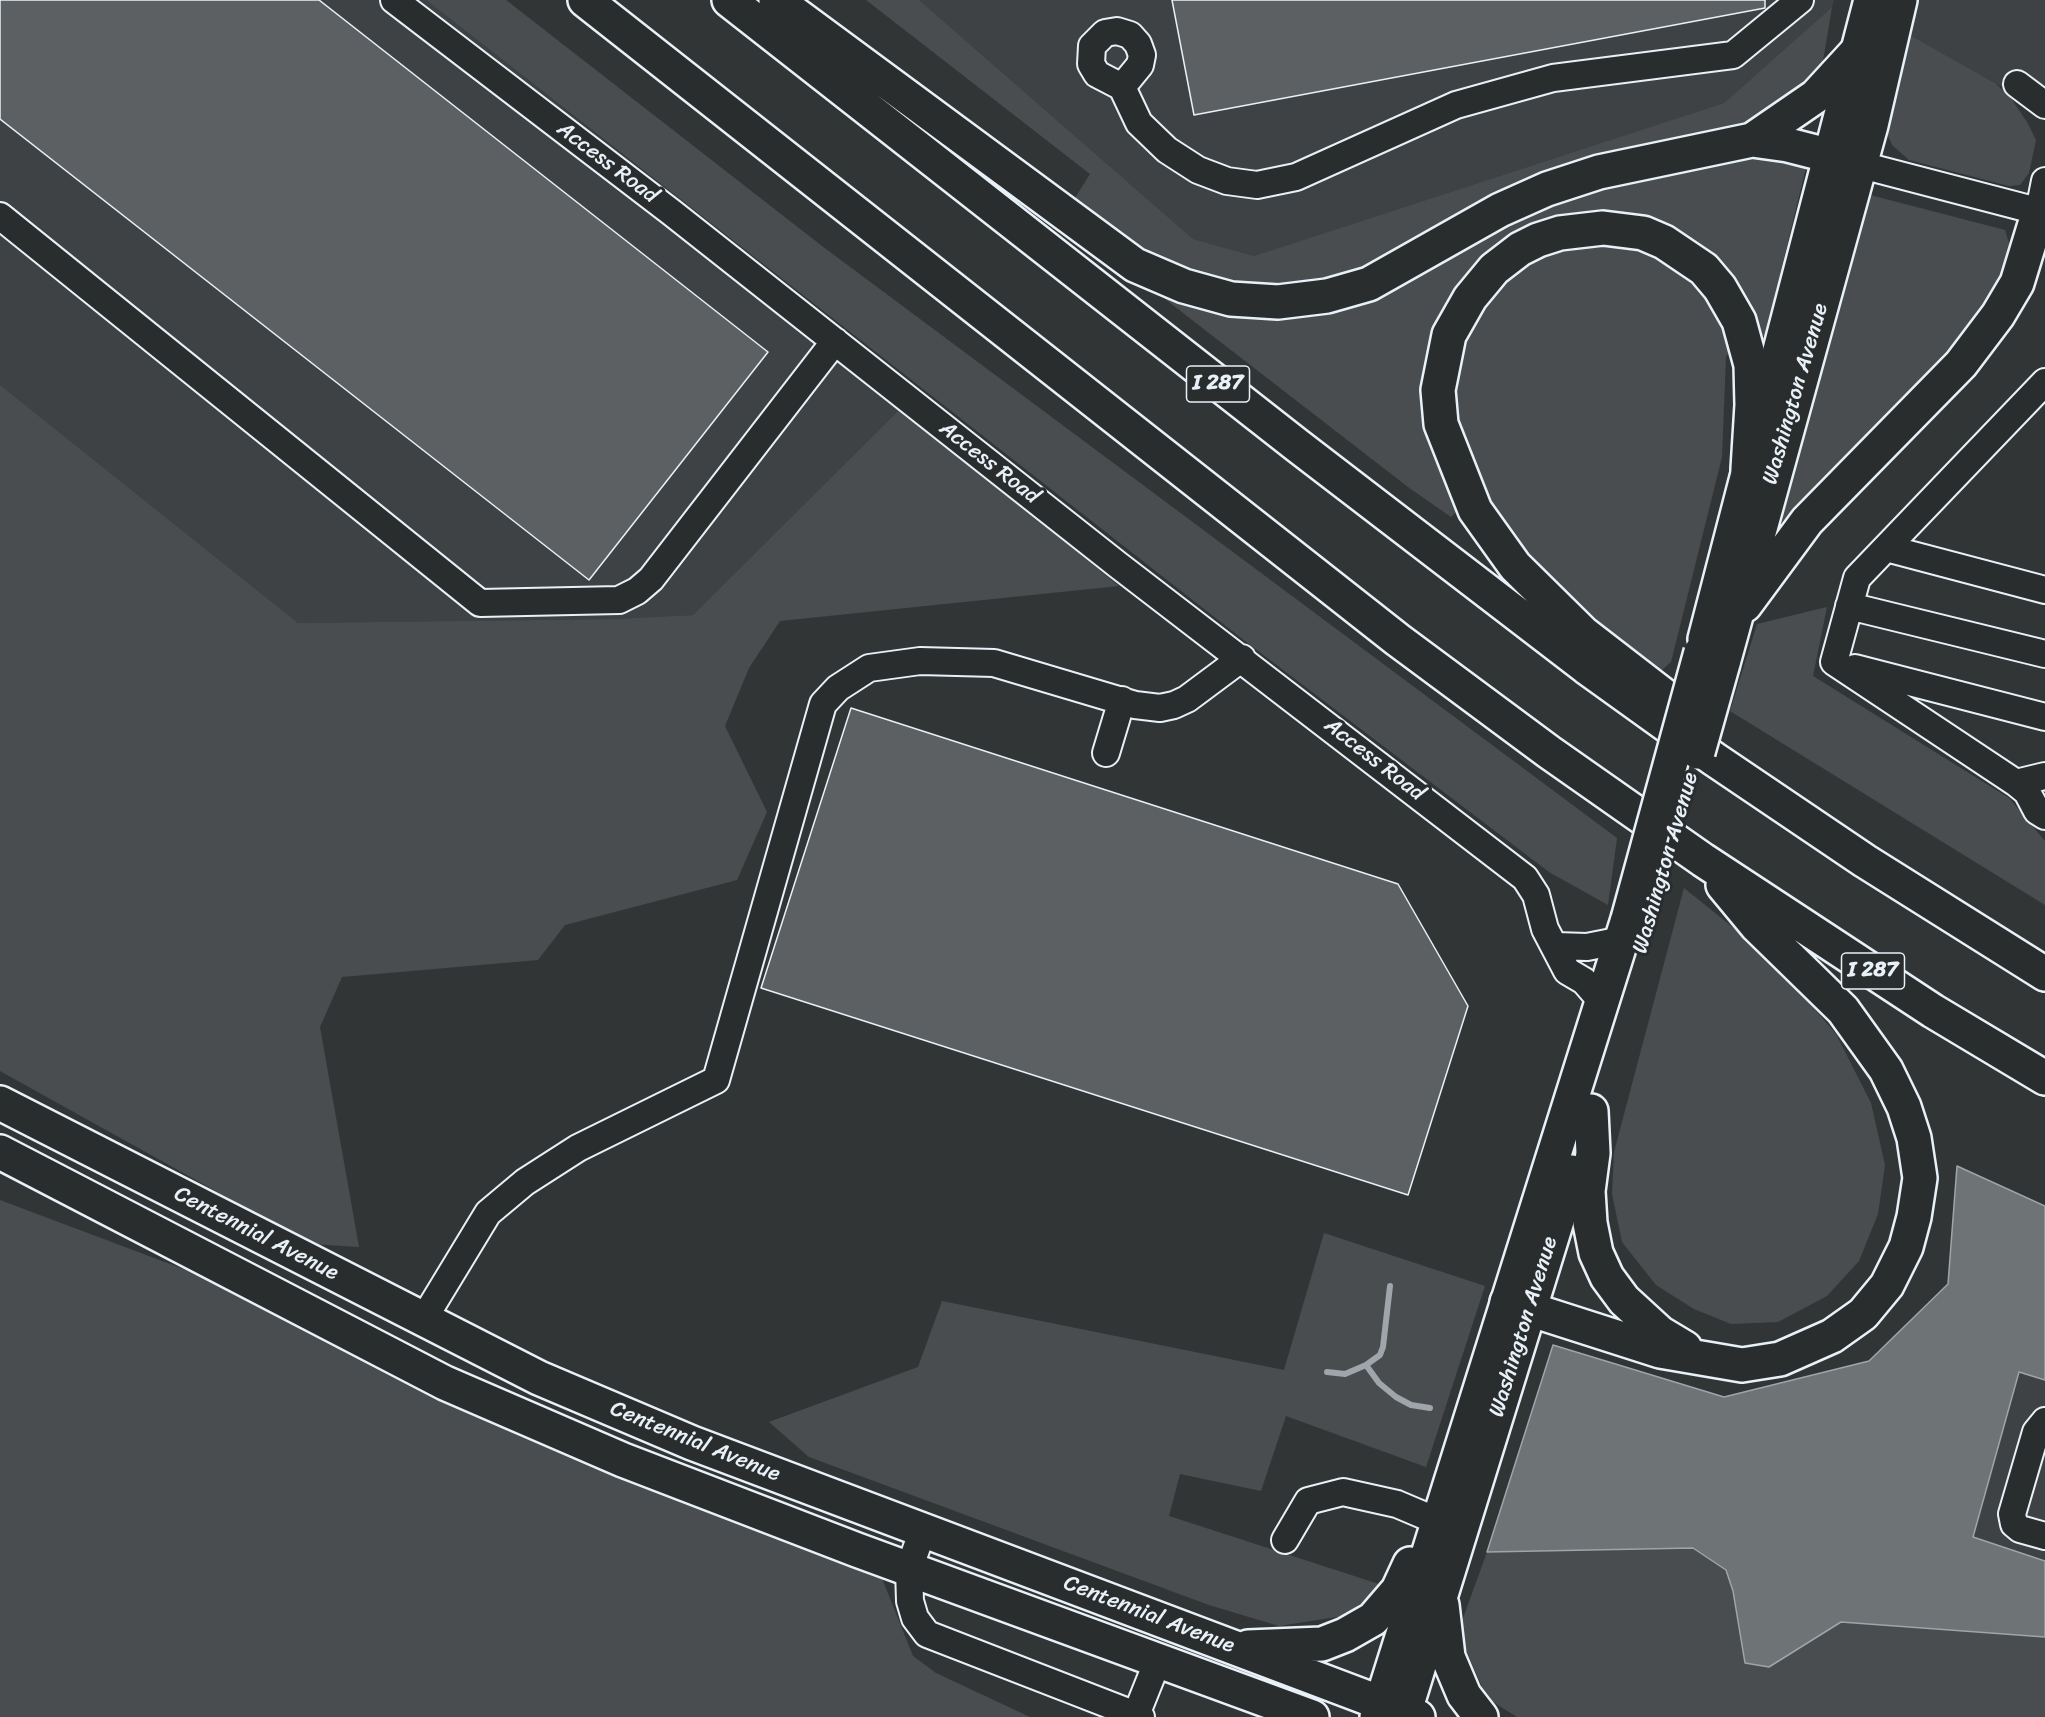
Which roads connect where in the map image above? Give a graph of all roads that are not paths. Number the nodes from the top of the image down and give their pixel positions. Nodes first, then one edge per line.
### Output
1 (394, 0) edge
2 (585, 0) edge
3 (729, 0) edge
4 (776, 0) edge
5 (1800, 0) edge
6 (1871, 0) edge
7 (1900, 0) edge
8 (1861, 47) junction
9 (2017, 84) dead end
10 (1122, 87) dead end
11 (2045, 105) edge
12 (1752, 140) junction
13 (1846, 161) junction
14 (2043, 202) edge
15 (0, 216) edge
16 (835, 341) junction
17 (2045, 382) edge
18 (1748, 469) junction
19 (1886, 548) junction
20 (2045, 590) edge
21 (1849, 606) junction
22 (1732, 624) junction
23 (2045, 654) edge
24 (1242, 658) junction
25 (1712, 658) junction
26 (1834, 662) junction
27 (1122, 700) junction
28 (2045, 717) edge
29 (1106, 753) dead end
30 (1714, 759) junction
31 (2045, 776) edge
32 (2016, 783) junction
33 (2045, 816) edge
34 (1703, 860) junction
35 (1633, 928) junction
36 (1556, 946) junction
37 (2045, 974) edge
38 (1603, 1003) junction
39 (2045, 1078) edge
40 (0, 1103) edge
41 (1591, 1111) junction
42 (0, 1152) edge
43 (1518, 1305) junction
44 (423, 1320) junction
45 (1702, 1358) junction
46 (2045, 1421) edge
47 (1454, 1464) junction
48 (1430, 1518) junction
49 (923, 1530) junction
50 (2045, 1536) edge
51 (1285, 1540) dead end
52 (909, 1569) junction
53 (1440, 1596) junction
54 (1233, 1647) junction
55 (1158, 1660) junction
56 (1197, 1675) junction
57 (1396, 1713) edge
58 (1139, 1716) edge
59 (1273, 1717) edge
60 (1312, 1717) edge
61 (1481, 1717) edge

1 - 16 lane, Access Road
2 - 34 main road, I 287
3 - 30 main road, I 287
4 - 12 main road
5 - 10 lane
6 - 8 main road, Washington Avenue
7 - 13 main road, Washington Avenue
8 - 12 main road
8 - 13 main road, Washington Avenue
9 - 11 lane
12 - 13 main road
13 - 14 lane
13 - 18 main road, Washington Avenue
13 - 22 main road, Washington Avenue
14 - 22 main road
15 - 16 lane
16 - 24 lane, Access Road
17 - 19 lane
18 - 25 main road, Washington Avenue
18 - 30 main road
19 - 20 lane
19 - 21 lane
21 - 23 lane
21 - 26 lane
22 - 25 main road, Washington Avenue
24 - 27 lane
24 - 36 lane, Access Road
25 - 35 main road, Washington Avenue, bridge
26 - 28 lane
26 - 32 lane
27 - 29 lane
27 - 44 lane
30 - 37 main road, I 287
31 - 32 lane
32 - 33 lane
34 - 39 main road, I 287
34 - 45 main road
35 - 36 lane
35 - 38 main road, Washington Avenue
35 - 41 main road, Washington Avenue
36 - 38 lane, Access Road
38 - 43 main road, Washington Avenue
40 - 44 main road, Centennial Avenue
41 - 43 main road, Washington Avenue
41 - 45 main road
42 - 52 main road, Centennial Avenue
43 - 45 main road
43 - 47 main road, Washington Avenue
43 - 53 main road, Washington Avenue
44 - 49 main road, Centennial Avenue
46 - 50 lane
47 - 48 main road
47 - 57 main road, Washington Avenue
48 - 51 lane
48 - 54 main road
49 - 52 lane
49 - 54 main road, Centennial Avenue
52 - 55 main road, Centennial Avenue
52 - 58 lane
53 - 57 main road, Washington Avenue
53 - 61 main road
54 - 57 main road, Centennial Avenue
55 - 56 main road, Centennial Avenue
55 - 58 lane
56 - 59 main road
56 - 60 main road, Centennial Avenue

